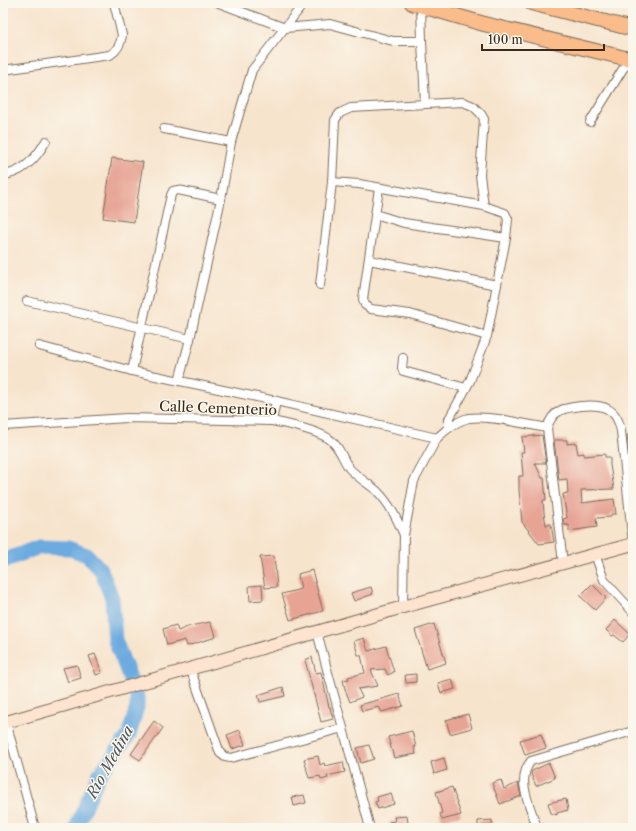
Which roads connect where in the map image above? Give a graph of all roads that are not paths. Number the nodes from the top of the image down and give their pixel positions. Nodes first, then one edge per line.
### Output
1 (114, 3) edge
2 (219, 3) edge
3 (304, 3) edge
4 (531, 3) edge
5 (416, 4) edge
6 (285, 28) junction
7 (633, 29) edge
8 (422, 41) junction
9 (631, 59) edge
10 (3, 70) edge
11 (425, 104) junction
12 (590, 122) dead end
13 (164, 129) dead end
14 (46, 141) dead end
15 (231, 142) junction
16 (3, 175) edge
17 (332, 182) junction
18 (379, 188) junction
19 (222, 199) junction
20 (484, 206) junction
21 (375, 214) junction
22 (506, 238) junction
23 (369, 260) junction
24 (320, 285) dead end
25 (497, 285) junction
26 (27, 301) dead end
27 (142, 328) junction
28 (487, 336) junction
29 (190, 339) junction
30 (40, 346) dead end
31 (403, 358) dead end
32 (132, 371) junction
33 (180, 381) junction
34 (466, 388) junction
35 (276, 402) junction
36 (272, 421) junction
37 (3, 426) edge
38 (449, 427) junction
39 (547, 428) junction
40 (437, 438) junction
41 (404, 535) junction
42 (633, 544) edge
43 (595, 554) junction
44 (563, 563) junction
45 (403, 607) junction
46 (633, 612) edge
47 (317, 632) junction
48 (190, 668) junction
49 (5, 722) edge
50 (343, 728) junction
51 (633, 731) edge
52 (35, 828) edge
53 (370, 828) edge
54 (537, 828) edge

1 - 10 street
2 - 6 street
3 - 6 street
4 - 7 highway
5 - 8 street
5 - 9 highway
6 - 8 street
6 - 15 street
8 - 11 street
9 - 12 street
11 - 17 street
11 - 20 street
13 - 15 street
14 - 16 street
15 - 19 street
17 - 18 street
17 - 24 street
18 - 20 street
18 - 21 street
19 - 27 street
19 - 29 street
20 - 22 street
21 - 22 street
21 - 23 street
22 - 25 street
23 - 25 street
23 - 28 street
25 - 28 street
26 - 27 street
27 - 29 street
27 - 32 street
28 - 34 street
29 - 33 street
30 - 32 street
31 - 34 street
32 - 33 street
33 - 35 street
34 - 38 street
35 - 36 street
35 - 40 street
36 - 37 street, Calle Cementerio
36 - 41 street, Calle Cementerio
38 - 39 street
38 - 40 street
39 - 42 street
39 - 44 street
40 - 41 street
41 - 45 street
42 - 43 main road
43 - 44 main road
43 - 46 street
44 - 45 main road
45 - 47 main road
47 - 48 main road
47 - 50 street
48 - 49 main road
48 - 50 street
49 - 52 street
50 - 53 street
51 - 54 street

